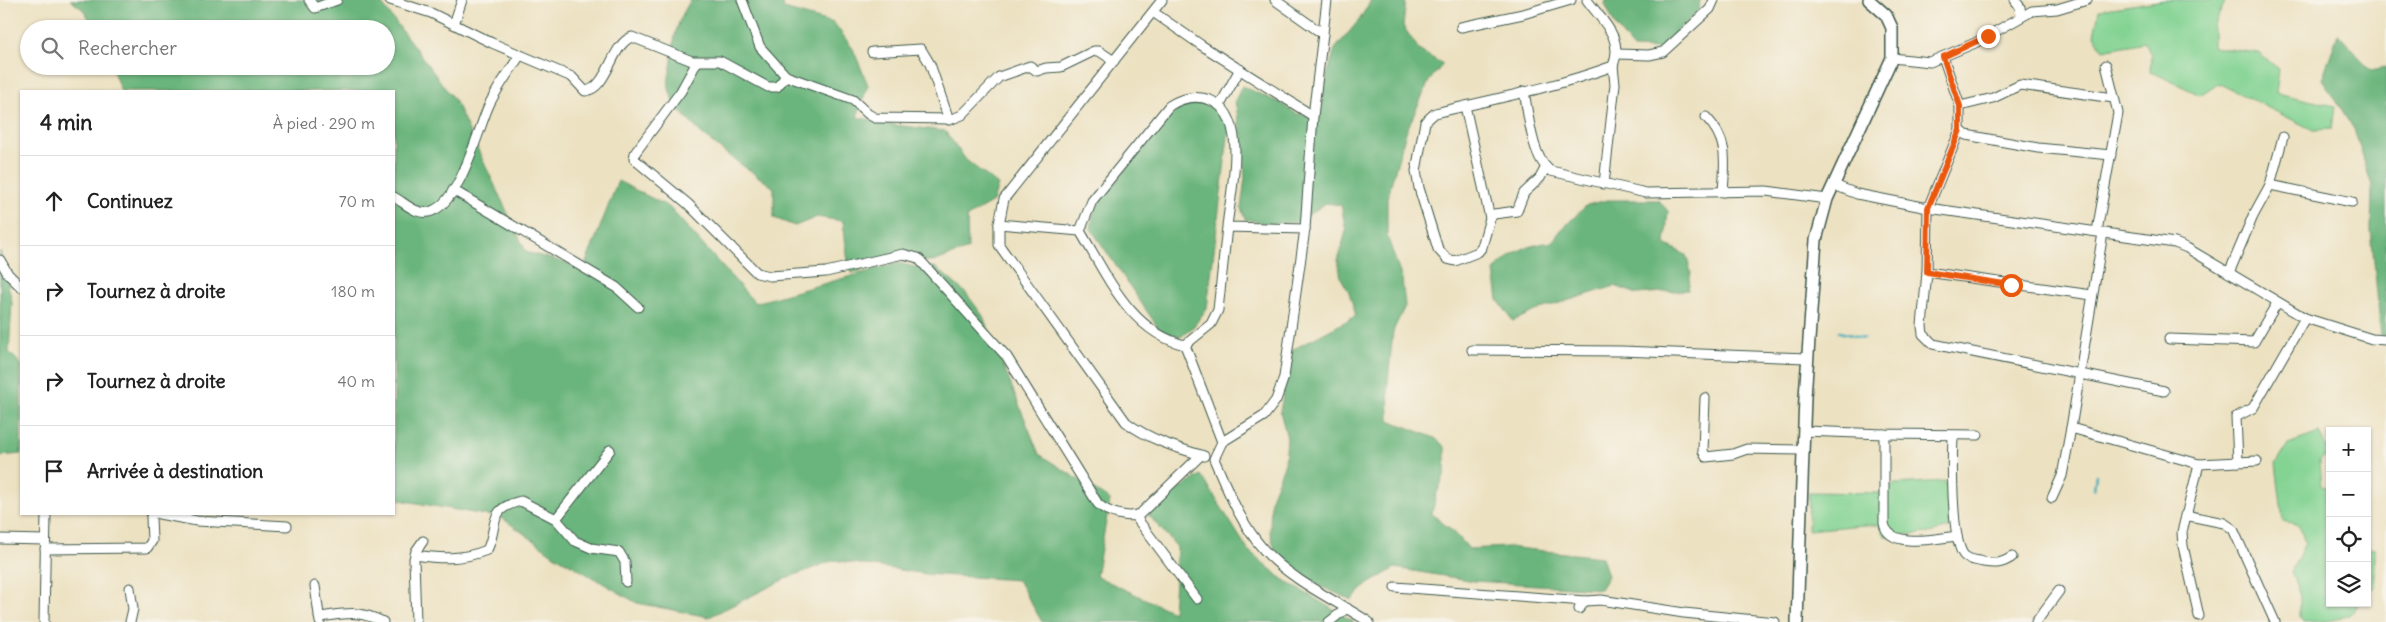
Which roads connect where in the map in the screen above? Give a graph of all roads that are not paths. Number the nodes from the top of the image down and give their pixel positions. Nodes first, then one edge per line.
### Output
1 (309, 0) edge
2 (337, 0) edge
3 (390, 0) edge
4 (462, 0) edge
5 (742, 0) edge
6 (1162, 0) edge
7 (1275, 0) edge
8 (1327, 0) edge
9 (1571, 0) edge
10 (1587, 0) edge
11 (1714, 0) edge
12 (1870, 0) edge
13 (2015, 0) edge
14 (2087, 0) edge
15 (1153, 12) junction
16 (2021, 16) junction
17 (454, 24) junction
18 (1461, 27) dead end
19 (1323, 34) junction
20 (872, 52) dead end
21 (1617, 54) junction
22 (520, 55) junction
23 (1943, 57) junction
24 (1892, 58) junction
25 (1114, 61) junction
26 (698, 62) junction
27 (2106, 65) dead end
28 (1613, 66) junction
29 (1240, 69) junction
30 (786, 76) junction
31 (1524, 91) junction
32 (2114, 98) junction
33 (1220, 105) junction
34 (1465, 106) junction
35 (1960, 106) junction
36 (1313, 116) junction
37 (1706, 117) dead end
38 (949, 120) junction
39 (1960, 130) junction
40 (2283, 137) dead end
41 (2111, 156) junction
42 (1546, 167) junction
43 (1604, 184) junction
44 (1834, 185) junction
45 (2270, 185) junction
46 (453, 190) junction
47 (1724, 192) junction
48 (395, 198) edge
49 (1827, 199) junction
50 (2352, 202) dead end
51 (1928, 208) junction
52 (1490, 218) junction
53 (998, 224) junction
54 (1227, 227) junction
55 (1306, 229) junction
56 (1080, 231) junction
57 (2100, 232) junction
58 (0, 260) edge
59 (1927, 272) junction
60 (2229, 273) junction
61 (20, 286) edge
62 (2092, 295) junction
63 (2277, 303) junction
64 (638, 307) dead end
65 (2305, 318) junction
66 (2169, 339) dead end
67 (2386, 340) edge
68 (1185, 345) junction
69 (1472, 350) dead end
70 (1807, 358) junction
71 (2079, 374) junction
72 (2164, 390) dead end
73 (1705, 398) dead end
74 (2071, 428) junction
75 (1804, 430) junction
76 (1884, 434) junction
77 (1978, 435) dead end
78 (1953, 436) junction
79 (1222, 442) junction
80 (610, 450) dead end
81 (1803, 450) junction
82 (1201, 455) junction
83 (1214, 459) junction
84 (2257, 461) dead end
85 (2238, 462) junction
86 (2199, 464) junction
87 (2052, 498) dead end
88 (46, 515) edge
89 (152, 515) edge
90 (164, 515) edge
91 (2185, 515) junction
92 (1135, 516) junction
93 (556, 519) junction
94 (287, 526) dead end
95 (1957, 536) junction
96 (0, 539) edge
97 (423, 540) dead end
98 (45, 544) junction
99 (414, 555) junction
100 (2012, 557) dead end
101 (626, 582) dead end
102 (315, 586) dead end
103 (1395, 587) dead end
104 (130, 588) dead end
105 (2059, 591) dead end
106 (1197, 599) dead end
107 (1585, 601) junction
108 (1347, 608) junction
109 (1578, 609) dead end
110 (2199, 616) dead end
111 (319, 619) edge
112 (44, 622) edge
113 (130, 622) edge
114 (383, 622) edge
115 (416, 622) edge
116 (1329, 622) edge
117 (1369, 622) edge
118 (1775, 622) edge
119 (1797, 622) edge
120 (2036, 622) edge
121 (2274, 622) edge

1 - 2 street
3 - 17 street
4 - 17 street
5 - 30 street
6 - 15 street
7 - 19 street
8 - 19 street
9 - 18 street
10 - 21 street
11 - 21 street
12 - 24 main road
13 - 16 street
14 - 16 street
15 - 25 street
15 - 29 street
16 - 23 street
17 - 22 street
19 - 36 street
20 - 38 street
21 - 28 street
22 - 26 street
22 - 46 street
23 - 24 street
23 - 35 street
24 - 44 main road
25 - 38 street
25 - 53 street
26 - 30 street
26 - 92 street
27 - 32 street
28 - 31 street
28 - 43 street
29 - 33 street
29 - 36 street
30 - 38 street
31 - 34 street
31 - 42 street
32 - 35 street
32 - 41 street
33 - 54 street
33 - 56 street
34 - 52 street
34 - 52 street
35 - 39 street
36 - 55 street
37 - 47 street
39 - 41 street
39 - 51 street
40 - 45 street
41 - 57 street
42 - 43 street
42 - 52 street
43 - 47 street
44 - 49 main road
44 - 51 street
45 - 50 street
45 - 60 street
46 - 48 street
46 - 64 street
47 - 49 street
49 - 70 main road
51 - 57 street
51 - 59 street
53 - 56 street
53 - 82 street
54 - 55 street
54 - 68 street
55 - 79 street
56 - 68 street
57 - 60 street
57 - 62 street
58 - 61 street
59 - 62 street
59 - 71 street
60 - 63 street
62 - 71 street
63 - 65 street
63 - 66 street
65 - 67 street
65 - 85 street
68 - 79 street
69 - 70 street
70 - 75 main road
71 - 72 street
71 - 74 street
73 - 81 street
74 - 86 street
74 - 87 street
75 - 76 street
75 - 81 main road
76 - 78 street
76 - 95 street
77 - 78 street
78 - 95 street
79 - 83 street
80 - 93 street
81 - 119 main road
82 - 83 street
82 - 92 street
83 - 108 street
84 - 85 street
85 - 86 street
86 - 91 street
88 - 98 street
89 - 98 street
90 - 94 street
91 - 110 street
91 - 121 street
92 - 106 street
93 - 99 street
93 - 101 street
95 - 100 street
96 - 98 street
97 - 99 street
98 - 112 street
99 - 115 street
102 - 111 street
103 - 107 street
104 - 113 street
105 - 120 street
107 - 109 street
107 - 118 street
108 - 116 street
108 - 117 street
111 - 114 street

